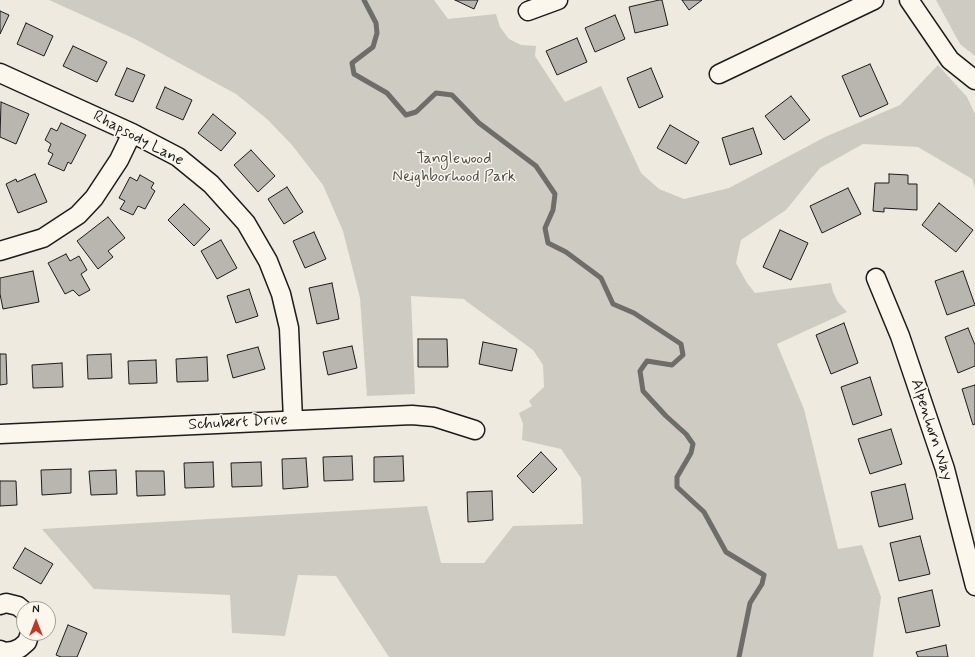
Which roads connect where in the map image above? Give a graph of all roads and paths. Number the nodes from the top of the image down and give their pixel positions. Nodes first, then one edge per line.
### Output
1 (558, 0) edge
2 (874, 0) edge
3 (909, 0) edge
4 (528, 12) dead end
5 (0, 73) edge
6 (719, 74) dead end
7 (975, 80) edge
8 (132, 133) junction
9 (0, 252) edge
10 (876, 278) dead end
11 (293, 420) junction
12 (475, 430) dead end
13 (0, 434) edge
14 (975, 586) edge
15 (0, 604) edge
16 (16, 606) edge
17 (27, 641) edge
18 (0, 650) edge

1 - 4 street
2 - 6 street
3 - 7 street
5 - 8 street, Rhapsody Lane
8 - 9 street
8 - 11 street, Rhapsody Lane
10 - 14 street, Alpenhorn Way
11 - 12 street, Schubert Drive
11 - 13 street, Schubert Drive
15 - 16 street
17 - 18 street

